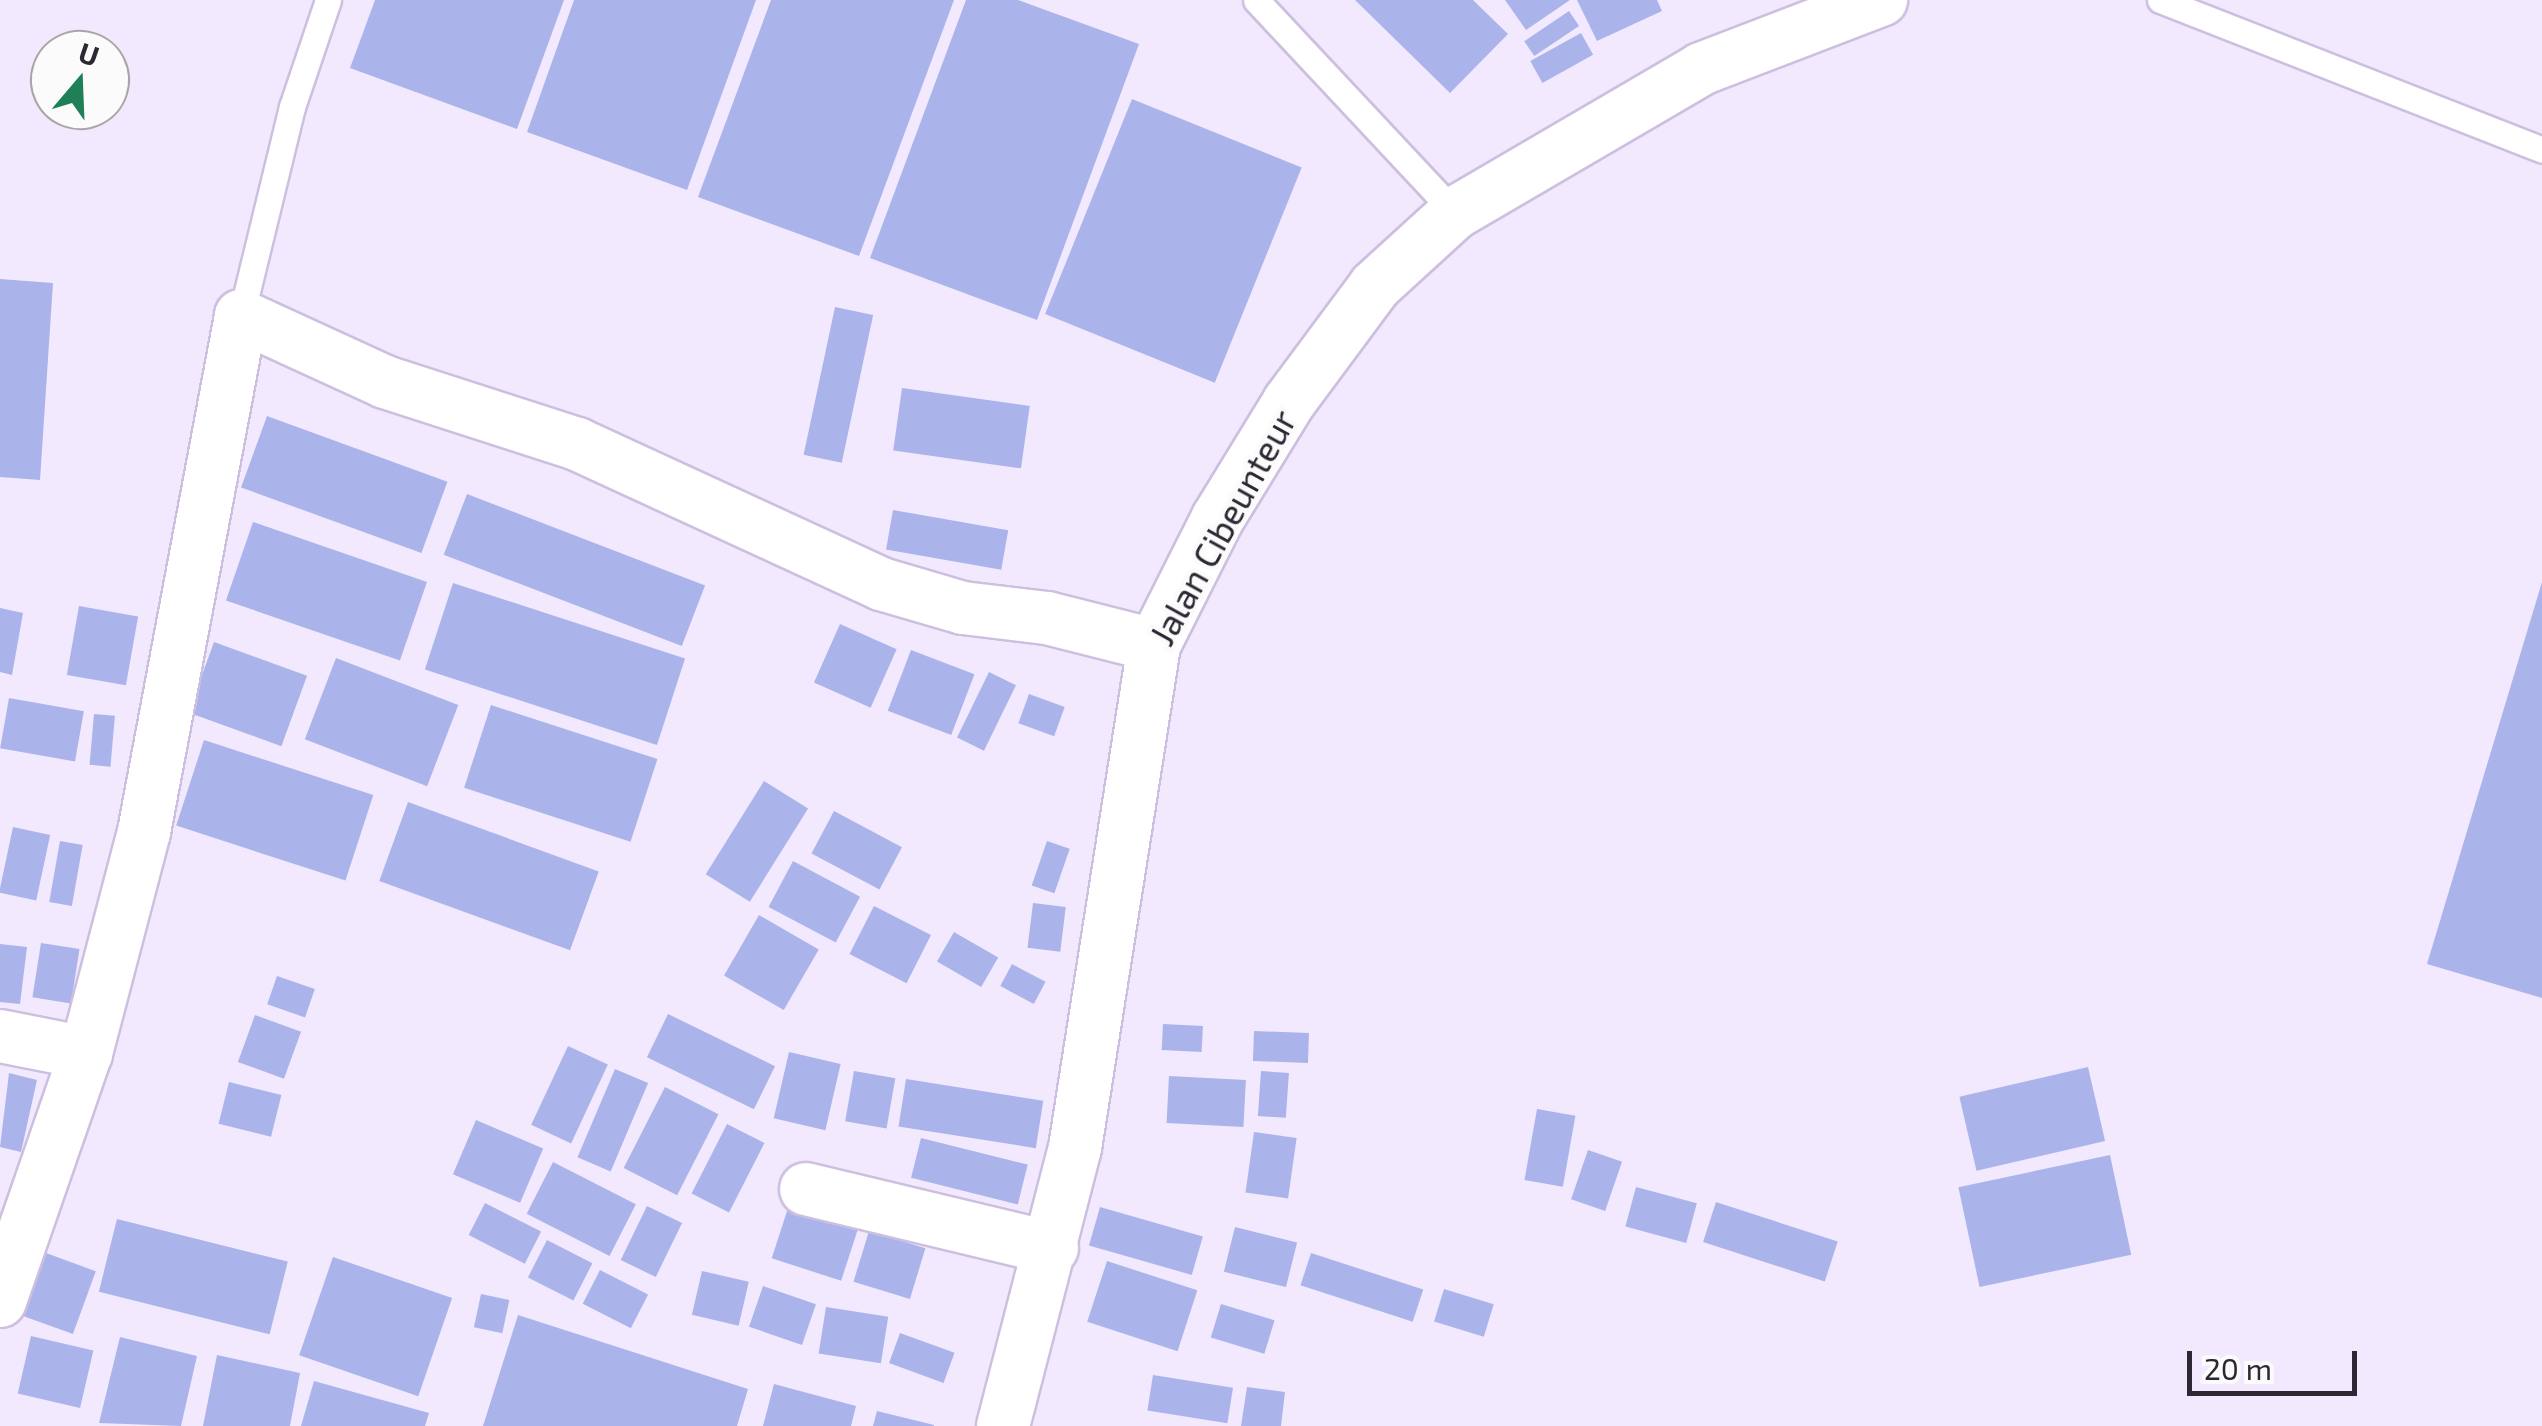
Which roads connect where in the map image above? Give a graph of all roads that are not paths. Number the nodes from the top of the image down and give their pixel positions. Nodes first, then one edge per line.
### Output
1 (328, 0) edge
2 (1256, 0) edge
3 (1881, 0) edge
4 (2160, 0) edge
5 (2542, 150) edge
6 (1455, 213) junction
7 (240, 316) junction
8 (1154, 645) junction
9 (0, 1036) edge
10 (86, 1053) junction
11 (806, 1189) dead end
12 (1052, 1248) junction
13 (0, 1301) edge
14 (1003, 1426) edge

1 - 7 lane
2 - 6 lane
3 - 6 street, Jalan Cibeunteur
4 - 5 lane
6 - 8 street, Jalan Cibeunteur
7 - 8 street
7 - 10 street
8 - 12 street, Jalan Cibeunteur
9 - 10 street
10 - 13 street
11 - 12 street
12 - 14 street, Jalan Cibeunteur

